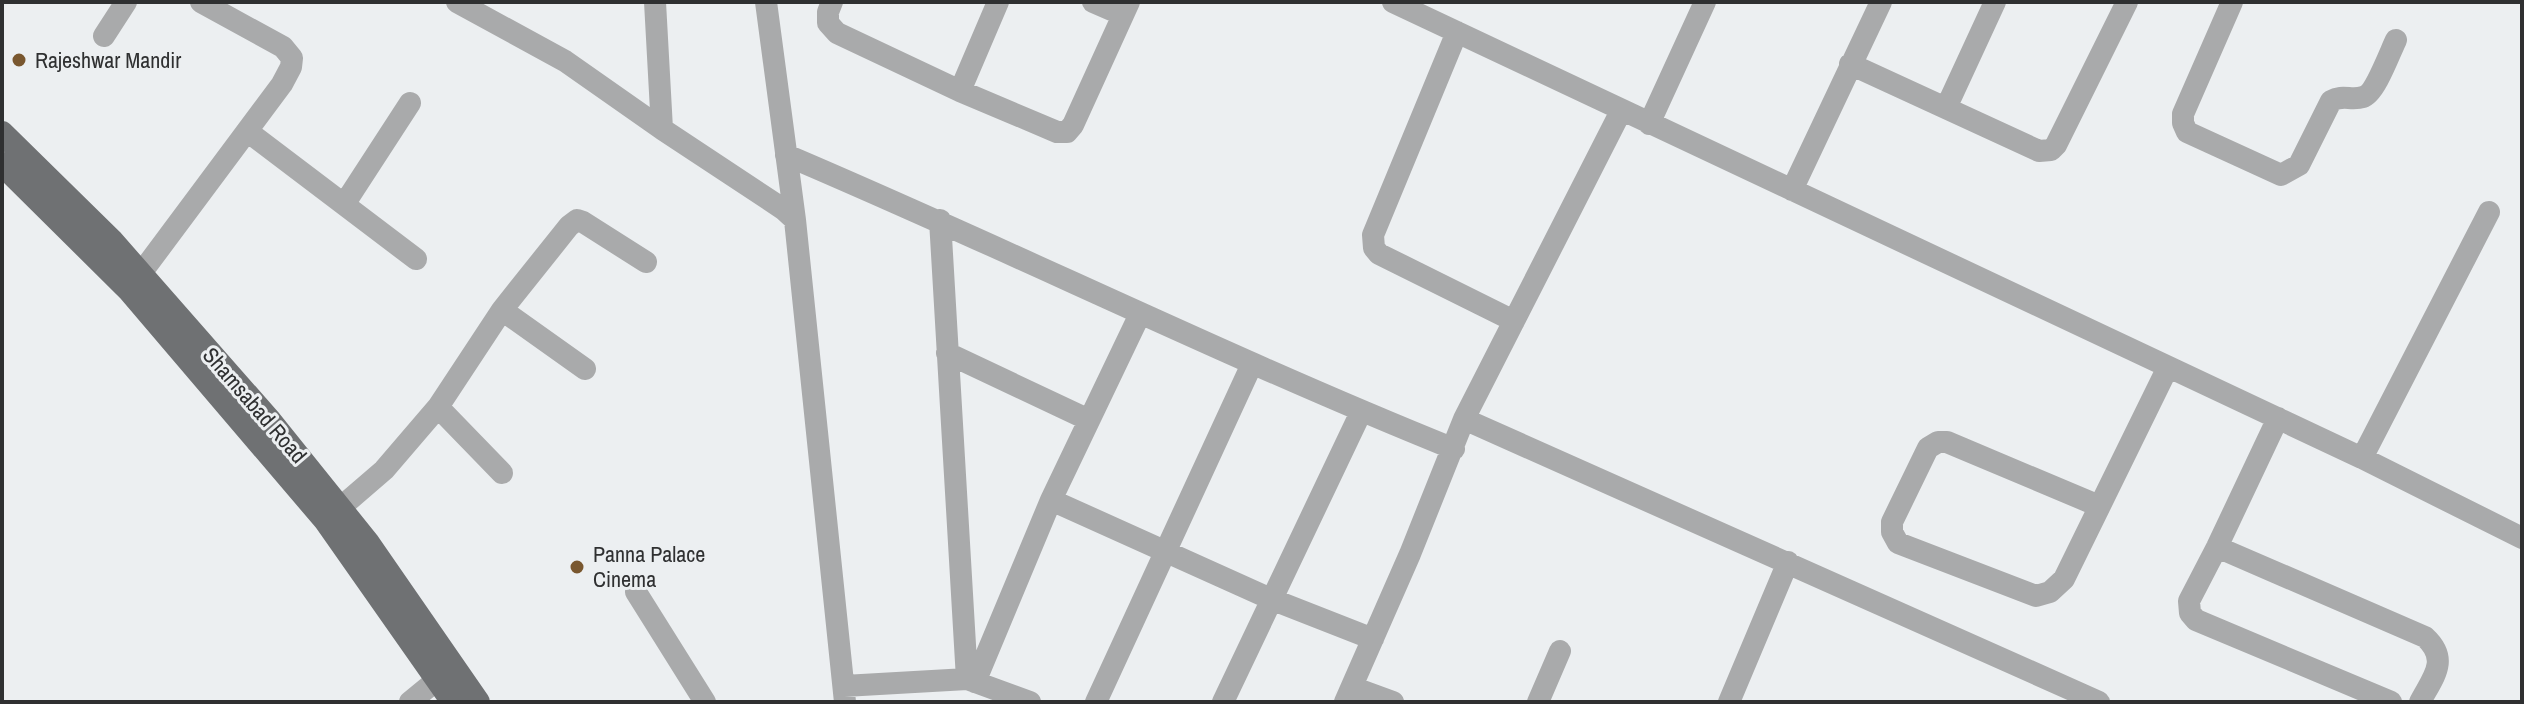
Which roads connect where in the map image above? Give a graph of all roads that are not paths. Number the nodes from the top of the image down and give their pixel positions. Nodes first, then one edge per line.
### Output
1 (126, 2) edge
2 (201, 2) edge
3 (457, 2) edge
4 (655, 2) edge
5 (766, 2) edge
6 (832, 2) edge
7 (998, 2) edge
8 (1093, 2) edge
9 (1393, 2) edge
10 (1705, 2) edge
11 (1881, 2) edge
12 (1995, 2) edge
13 (2127, 2) edge
14 (2232, 2) edge
15 (1126, 8) edge
16 (492, 10) edge
17 (1457, 32) junction
18 (104, 36) dead end
19 (2396, 40) dead end
20 (1850, 64) junction
21 (960, 91) junction
22 (410, 103) dead end
23 (1946, 108) junction
24 (1621, 111) junction
25 (1649, 124) junction
26 (662, 129) junction
27 (247, 131) junction
28 (2, 133) edge
29 (786, 155) junction
30 (2, 164) edge
31 (1792, 190) junction
32 (345, 203) junction
33 (2489, 212) dead end
34 (795, 220) junction
35 (940, 220) junction
36 (416, 259) dead end
37 (646, 262) dead end
38 (135, 283) junction
39 (502, 310) junction
40 (1140, 314) junction
41 (1514, 321) junction
42 (947, 353) junction
43 (1252, 364) junction
44 (2168, 367) junction
45 (585, 369) dead end
46 (438, 407) junction
47 (1361, 412) junction
48 (2278, 418) junction
49 (1464, 419) junction
50 (1089, 420) junction
51 (1454, 449) junction
52 (2362, 458) junction
53 (502, 473) dead end
54 (1051, 500) junction
55 (2099, 506) junction
56 (341, 507) junction
57 (2522, 538) edge
58 (2217, 547) junction
59 (1165, 550) junction
60 (1788, 562) junction
61 (636, 592) dead end
62 (1271, 599) junction
63 (1373, 639) junction
64 (1560, 651) dead end
65 (438, 679) junction
66 (971, 681) junction
67 (845, 694) edge
68 (1349, 694) edge
69 (410, 702) edge
70 (453, 702) edge
71 (478, 702) edge
72 (705, 702) edge
73 (1030, 702) edge
74 (1096, 702) edge
75 (1223, 702) edge
76 (1393, 702) edge
77 (1538, 702) edge
78 (1729, 702) edge
79 (2099, 702) edge
80 (2391, 702) edge
81 (2420, 702) edge

1 - 18 street
2 - 27 street
3 - 16 street
4 - 26 street
5 - 29 street
6 - 21 street
7 - 21 street
8 - 15 street
9 - 17 street
10 - 25 street
11 - 20 street
12 - 23 street
13 - 23 street
14 - 19 street
15 - 21 street
16 - 26 street
17 - 24 street
17 - 41 street
20 - 23 street
20 - 31 street
22 - 32 street
24 - 25 street
24 - 41 street
25 - 31 street
26 - 34 street
27 - 32 street
27 - 38 street
28 - 38 main road, Shamsabad Road
29 - 34 street
29 - 35 street
30 - 38 main road, Shamsabad Road
31 - 44 street
32 - 36 street
33 - 52 street
34 - 67 street
35 - 40 street
35 - 42 street
37 - 39 street
38 - 56 main road, Shamsabad Road
38 - 65 main road, Shamsabad Road
39 - 45 street
39 - 46 street
40 - 43 street
40 - 50 street
41 - 49 street
42 - 50 street
42 - 66 street
43 - 47 street
43 - 59 street
44 - 48 street
44 - 55 street
46 - 53 street
46 - 56 street
47 - 51 street
47 - 62 street
48 - 52 street
48 - 58 street
49 - 51 street
49 - 60 street
50 - 54 street
51 - 63 street
52 - 57 street
54 - 59 street
54 - 66 street
55 - 55 street
56 - 71 main road, Shamsabad Road
58 - 80 street
58 - 81 street
59 - 62 street
59 - 74 street
60 - 78 street
60 - 79 street
61 - 72 street
62 - 63 street
62 - 75 street
63 - 68 street
64 - 77 street
65 - 69 street
65 - 70 main road, Shamsabad Road
66 - 67 street
66 - 73 street
68 - 76 street

